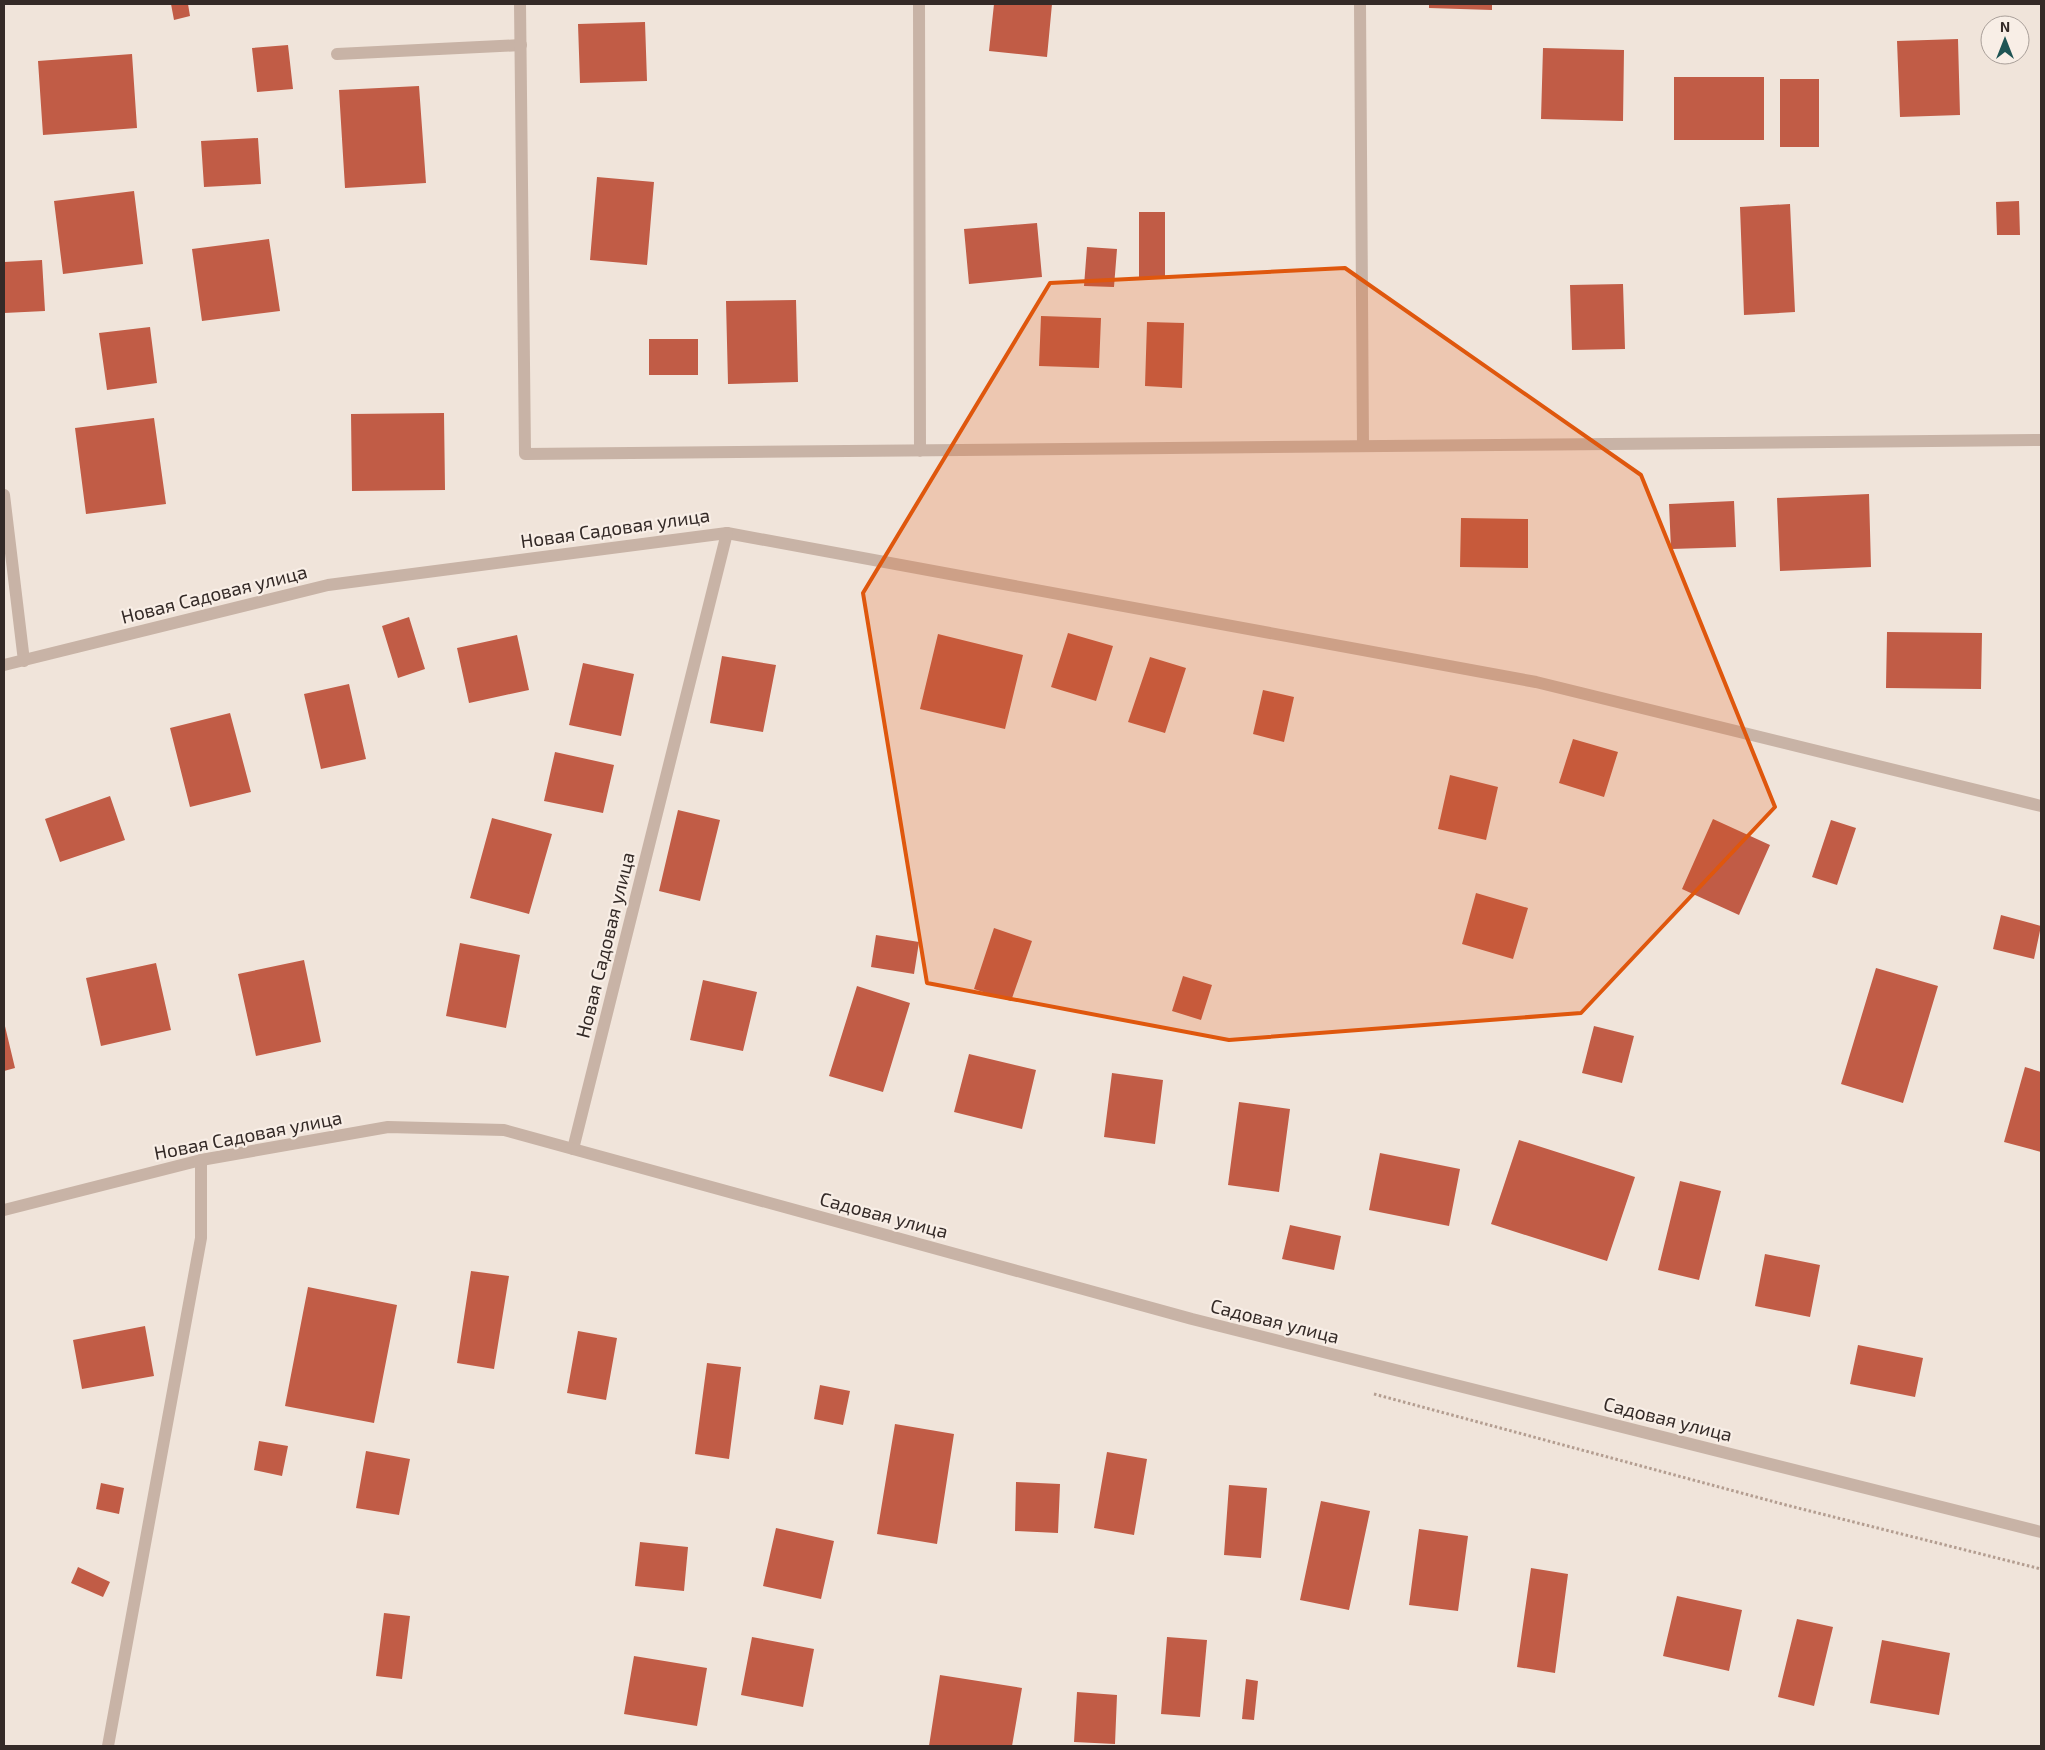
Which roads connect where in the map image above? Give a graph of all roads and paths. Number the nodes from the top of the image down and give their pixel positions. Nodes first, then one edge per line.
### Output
1 (520, 4) edge
2 (919, 4) edge
3 (1360, 4) edge
4 (521, 45) junction
5 (336, 54) dead end
6 (2041, 440) edge
7 (1363, 446) junction
8 (920, 451) junction
9 (4, 495) edge
10 (727, 533) junction
11 (24, 661) junction
12 (4, 665) edge
13 (2041, 806) edge
14 (504, 1130) joint
15 (573, 1149) junction
16 (201, 1160) junction
17 (4, 1210) edge
18 (2041, 1532) edge
19 (108, 1746) edge

1 - 4 street
2 - 8 street
3 - 7 street
4 - 5 street
4 - 8 street
6 - 7 street
7 - 8 street
9 - 11 street
10 - 11 street, Новая Садовая улица
10 - 13 street
10 - 15 street, Новая Садовая улица
11 - 12 street, Новая Садовая улица
14 - 15 street, Садовая улица
14 - 16 street, Новая Садовая улица
15 - 18 street, Садовая улица
16 - 17 street, Новая Садовая улица
16 - 19 street

